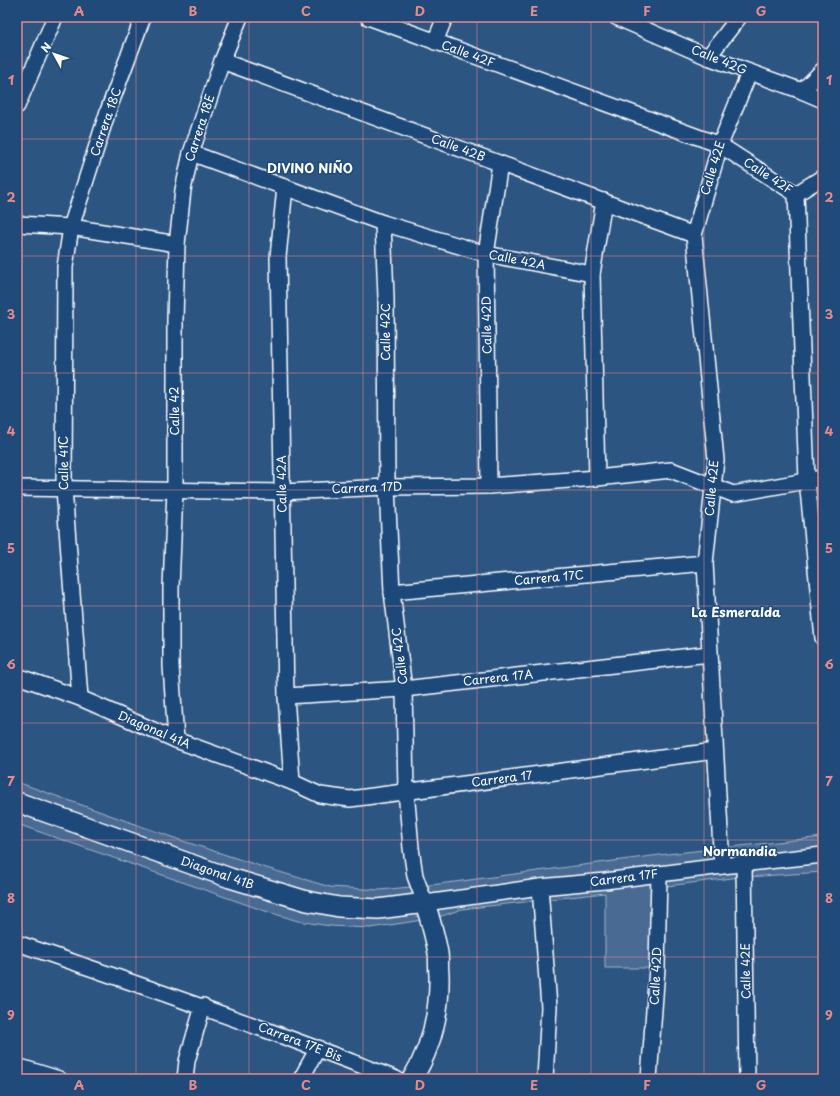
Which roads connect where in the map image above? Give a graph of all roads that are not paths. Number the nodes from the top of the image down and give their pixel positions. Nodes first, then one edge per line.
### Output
1 (54, 17) edge
2 (143, 17) edge
3 (240, 17) edge
4 (368, 17) edge
5 (445, 17) edge
6 (616, 17) edge
7 (739, 17) edge
8 (435, 42) junction
9 (708, 57) junction
10 (222, 61) junction
11 (823, 70) edge
12 (749, 73) junction
13 (802, 91) junction
14 (823, 100) edge
15 (17, 106) edge
16 (720, 145) junction
17 (191, 153) junction
18 (500, 164) junction
19 (823, 178) edge
20 (285, 187) junction
21 (796, 194) junction
22 (604, 201) junction
23 (383, 223) junction
24 (17, 224) edge
25 (71, 227) junction
26 (694, 235) junction
27 (177, 244) junction
28 (486, 254) junction
29 (592, 274) junction
30 (597, 478) junction
31 (823, 478) edge
32 (807, 480) junction
33 (489, 486) junction
34 (386, 487) junction
35 (713, 487) junction
36 (17, 488) edge
37 (64, 489) junction
38 (175, 490) junction
39 (282, 492) junction
40 (705, 563) junction
41 (392, 592) junction
42 (823, 638) edge
43 (709, 654) junction
44 (17, 676) edge
45 (404, 689) junction
46 (286, 696) junction
47 (80, 698) junction
48 (176, 740) junction
49 (716, 752) junction
50 (292, 782) junction
51 (406, 791) junction
52 (17, 802) edge
53 (823, 855) edge
54 (744, 863) junction
55 (722, 866) junction
56 (659, 874) junction
57 (540, 887) junction
58 (424, 903) junction
59 (17, 943) edge
60 (203, 1006) junction
61 (318, 1048) junction
62 (17, 1066) edge
63 (59, 1079) edge
64 (185, 1079) edge
65 (301, 1079) edge
66 (396, 1079) edge
67 (412, 1079) edge
68 (545, 1079) edge
69 (649, 1079) edge
70 (747, 1079) edge

1 - 15 street
2 - 25 street, Carrera 18C
3 - 10 street, Carrera 18E
4 - 8 street, Calle 42F
5 - 8 street
6 - 9 street, Calle 42G
7 - 9 street
8 - 16 street, Calle 42F
9 - 12 street, Calle 42G
10 - 17 street, Carrera 18E
10 - 18 street, Calle 42B
11 - 13 street
12 - 13 street, Calle 42G
12 - 16 street, Calle 42E
13 - 14 street, Calle 42G
16 - 21 street, Calle 42F
16 - 26 street, Calle 42E
17 - 20 street, Calle 42A
17 - 27 street, Carrera 18E
18 - 22 street, Calle 42B
18 - 28 street, Calle 42D
19 - 21 street
20 - 23 street, Calle 42A
20 - 39 street, Calle 42A
21 - 32 street, Calle 42F
22 - 26 street, Calle 42B
22 - 29 street
23 - 28 street, Calle 42A
23 - 34 street, Calle 42C
24 - 25 street
25 - 27 street
25 - 37 street, Calle 41C
26 - 35 street, Calle 42E
27 - 38 street, Calle 42
28 - 29 street, Calle 42A
28 - 33 street, Calle 42D
29 - 30 street
30 - 33 street, Carrera 17D
30 - 35 street, Carrera 17D
31 - 32 street
32 - 35 street
32 - 42 street, Calle 42F
33 - 34 street, Carrera 17D
34 - 39 street, Carrera 17D
34 - 41 street, Calle 42C
35 - 40 street, Calle 42E
36 - 37 street, Carrera 17D
37 - 38 street, Carrera 17D
37 - 47 street, Calle 41C
38 - 39 street, Carrera 17D
38 - 48 street, Calle 42
39 - 46 street, Calle 42A
40 - 41 street, Carrera 17C
40 - 43 street, Calle 42E
41 - 45 street, Calle 42C
43 - 45 street, Carrera 17A
43 - 49 street, Calle 42E
44 - 47 street, Diagonal 41A
45 - 46 street, Carrera 17A
45 - 51 street, Calle 42C
46 - 50 street, Calle 42A
47 - 48 street, Diagonal 41A
48 - 50 street, Diagonal 41A
49 - 51 street, Carrera 17
49 - 55 street, Calle 42E
50 - 51 street, Carrera 17
51 - 58 street, Calle 42C
52 - 58 street, Diagonal 41B
53 - 54 street, Carrera 17F
54 - 55 street, Carrera 17F
54 - 70 street, Calle 42E
55 - 56 street, Carrera 17F
56 - 57 street, Carrera 17F
56 - 69 street, Calle 42D
57 - 58 street, Carrera 17F
57 - 68 street
58 - 67 street, Calle 42C
59 - 60 street
60 - 61 street, Carrera 17E Bis
60 - 64 street
61 - 65 street
61 - 66 street, Carrera 17E Bis
62 - 63 street

